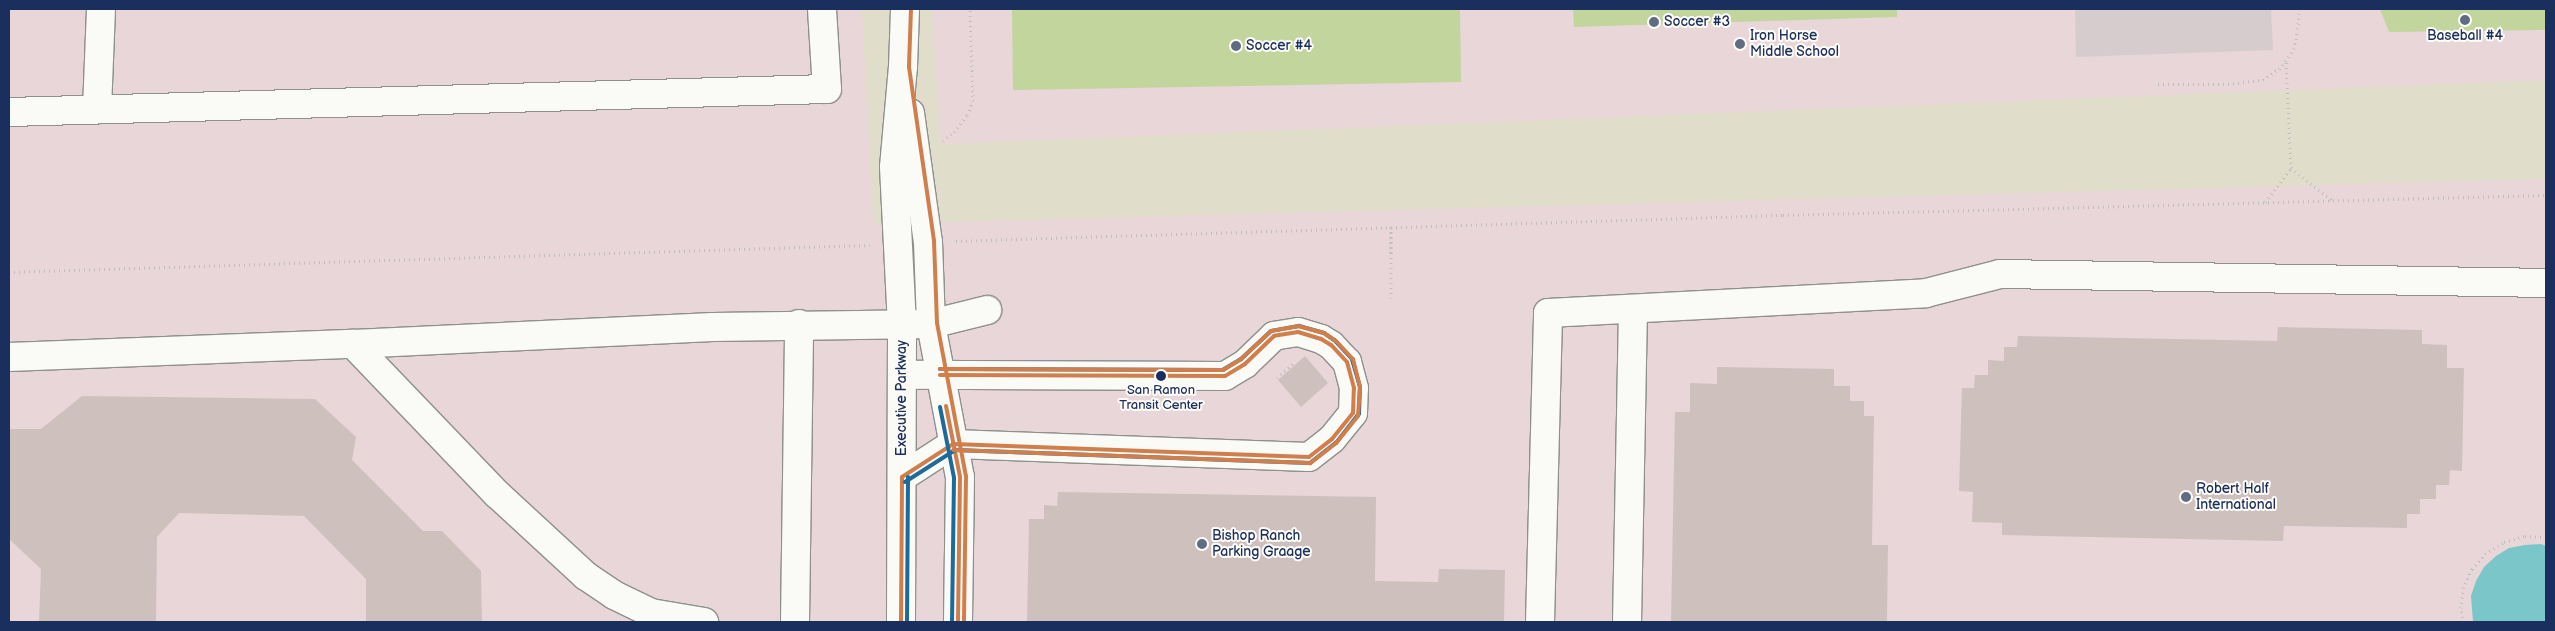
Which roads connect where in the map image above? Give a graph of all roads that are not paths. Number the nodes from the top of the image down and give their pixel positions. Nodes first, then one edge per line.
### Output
1 (101, 9) edge
2 (822, 9) edge
3 (905, 9) edge
4 (903, 67) junction
5 (97, 109) junction
6 (9, 112) edge
7 (2546, 283) edge
8 (1633, 308) junction
9 (987, 310) dead end
10 (799, 324) junction
11 (902, 324) junction
12 (931, 324) junction
13 (353, 344) junction
14 (9, 357) edge
15 (902, 374) junction
16 (940, 375) junction
17 (953, 444) junction
18 (902, 477) junction
19 (704, 622) edge
20 (795, 622) edge
21 (901, 622) edge
22 (958, 622) edge
23 (1540, 622) edge
24 (1627, 622) edge

1 - 5 street
2 - 5 street
3 - 4 street
4 - 11 street, Executive Parkway
4 - 12 street
5 - 6 street
7 - 8 street
8 - 23 street
8 - 24 street
9 - 12 street
10 - 11 street
10 - 13 street
10 - 20 street
11 - 12 street
11 - 15 street, Executive Parkway
12 - 16 street
13 - 14 street
13 - 19 street
15 - 16 street
15 - 18 street, Executive Parkway
16 - 17 street
16 - 17 street
17 - 18 street
17 - 22 street
18 - 21 street, Executive Parkway

